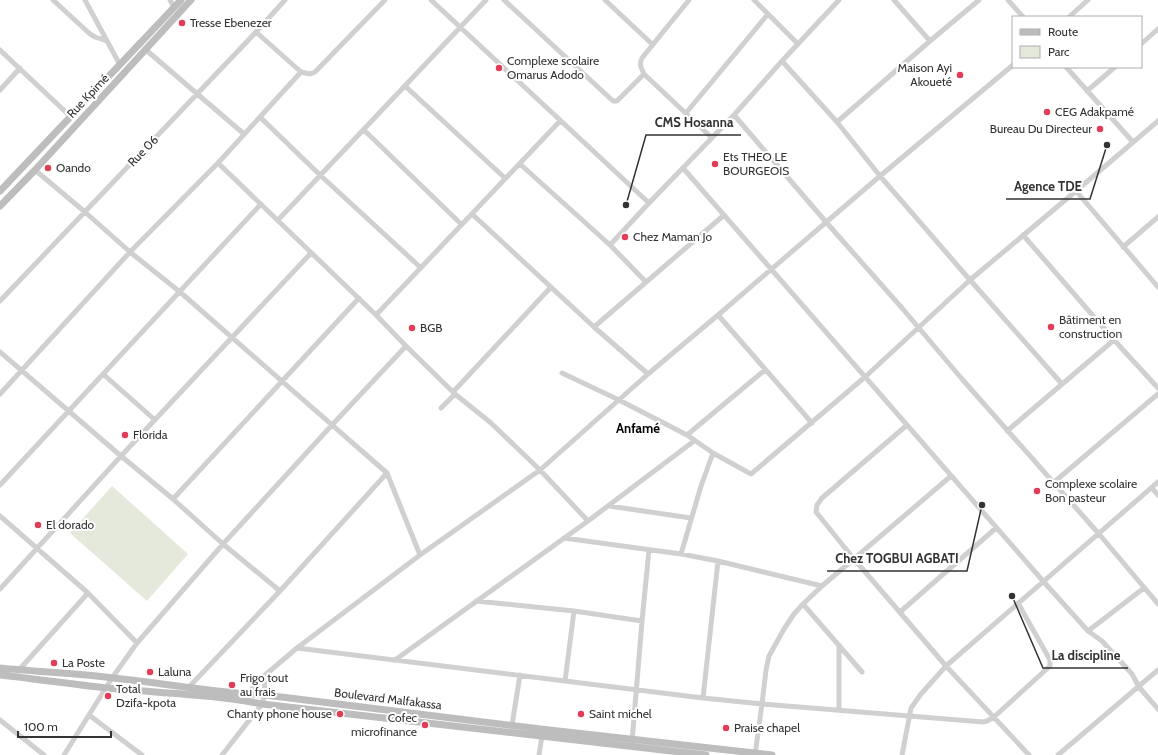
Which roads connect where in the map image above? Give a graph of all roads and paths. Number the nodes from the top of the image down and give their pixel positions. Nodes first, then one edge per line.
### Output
1 (53, 0) edge
2 (85, 0) edge
3 (170, 0) edge
4 (181, 0) edge
5 (191, 0) edge
6 (285, 0) edge
7 (385, 0) edge
8 (431, 0) edge
9 (486, 0) edge
10 (504, 0) edge
11 (605, 0) edge
12 (689, 0) edge
13 (754, 0) edge
14 (839, 0) edge
15 (894, 0) edge
16 (979, 0) edge
17 (1008, 0) edge
18 (1088, 0) edge
19 (174, 7) junction
20 (768, 14) junction
21 (1022, 16) edge
22 (1070, 16) edge
23 (460, 28) junction
24 (1158, 29) edge
25 (256, 32) junction
26 (107, 41) junction
27 (930, 41) junction
28 (1142, 43) edge
29 (652, 44) junction
30 (798, 44) junction
31 (145, 49) junction
32 (0, 50) edge
33 (782, 61) junction
34 (120, 65) junction
35 (1012, 66) edge
36 (20, 68) junction
37 (1067, 68) edge
38 (1114, 68) edge
39 (301, 72) junction
40 (644, 74) junction
41 (405, 86) junction
42 (0, 90) edge
43 (1087, 91) junction
44 (197, 94) junction
45 (686, 113) junction
46 (734, 115) junction
47 (71, 117) junction
48 (260, 117) junction
49 (560, 121) junction
50 (1158, 121) edge
51 (837, 122) junction
52 (364, 130) junction
53 (244, 134) junction
54 (712, 138) junction
55 (1133, 142) junction
56 (218, 163) junction
57 (520, 164) junction
58 (683, 168) junction
59 (35, 170) junction
60 (320, 175) junction
61 (880, 176) junction
62 (505, 178) junction
63 (0, 191) edge
64 (1076, 191) junction
65 (649, 203) junction
66 (261, 204) junction
67 (0, 206) edge
68 (85, 212) junction
69 (472, 214) junction
70 (724, 215) junction
71 (1158, 217) edge
72 (278, 220) junction
73 (826, 222) junction
74 (461, 224) junction
75 (1023, 235) junction
76 (610, 245) junction
77 (1123, 247) junction
78 (130, 252) junction
79 (311, 253) junction
80 (420, 267) junction
81 (771, 269) junction
82 (970, 280) junction
83 (646, 282) junction
84 (551, 287) junction
85 (1158, 287) edge
86 (180, 292) junction
87 (359, 298) junction
88 (0, 301) edge
89 (376, 315) junction
90 (718, 315) junction
91 (594, 327) junction
92 (919, 327) junction
93 (232, 338) junction
94 (1114, 340) junction
95 (406, 346) junction
96 (0, 352) edge
97 (21, 370) junction
98 (766, 370) junction
99 (562, 373) dead end
100 (102, 374) junction
101 (648, 374) junction
102 (865, 377) junction
103 (282, 381) junction
104 (1062, 384) junction
105 (1158, 388) edge
106 (454, 393) junction
107 (0, 394) edge
108 (1158, 394) edge
109 (619, 400) junction
110 (441, 408) dead end
111 (68, 410) junction
112 (155, 420) junction
113 (812, 423) junction
114 (332, 425) junction
115 (907, 426) junction
116 (1007, 431) junction
117 (687, 435) junction
118 (694, 441) junction
119 (713, 453) junction
120 (121, 456) junction
121 (540, 470) junction
122 (387, 473) junction
123 (951, 476) junction
124 (1158, 482) edge
125 (1053, 483) junction
126 (0, 485) edge
127 (1152, 488) junction
128 (1158, 495) edge
129 (173, 499) junction
130 (609, 506) junction
131 (0, 516) edge
132 (691, 518) junction
133 (588, 521) junction
134 (996, 528) junction
135 (1098, 534) junction
136 (564, 538) junction
137 (224, 544) junction
138 (37, 548) junction
139 (649, 550) junction
140 (680, 554) junction
141 (420, 555) junction
142 (854, 559) junction
143 (718, 561) junction
144 (1043, 581) junction
145 (822, 586) junction
146 (1144, 588) junction
147 (0, 589) edge
148 (280, 591) junction
149 (88, 593) junction
150 (476, 601) junction
151 (1018, 603) junction
152 (802, 604) junction
153 (1158, 604) edge
154 (574, 611) junction
155 (900, 612) junction
156 (642, 620) junction
157 (1088, 631) junction
158 (137, 643) junction
159 (839, 645) junction
160 (297, 648) junction
161 (396, 660) junction
162 (946, 666) junction
163 (0, 668) edge
164 (19, 670) junction
165 (1158, 670) edge
166 (862, 672) dead end
167 (0, 675) edge
168 (520, 675) junction
169 (13, 676) junction
170 (264, 676) junction
171 (112, 678) junction
172 (565, 681) junction
173 (1139, 687) junction
174 (106, 688) junction
175 (189, 688) junction
176 (636, 690) junction
177 (181, 694) junction
178 (247, 694) junction
179 (265, 695) junction
180 (703, 698) junction
181 (239, 700) junction
182 (262, 704) junction
183 (762, 704) junction
184 (1158, 709) edge
185 (839, 710) junction
186 (89, 715) junction
187 (909, 716) junction
188 (994, 717) junction
189 (0, 720) edge
190 (512, 725) junction
191 (542, 736) junction
192 (632, 743) junction
193 (658, 752) edge
194 (755, 754) edge
195 (44, 755) edge
196 (64, 755) edge
197 (142, 755) edge
198 (222, 755) edge
199 (539, 755) edge
200 (706, 755) edge
201 (772, 755) edge
202 (902, 755) edge
203 (1029, 755) edge
204 (1058, 755) edge

1 - 26 street
2 - 26 street
3 - 19 street
4 - 19 main road, Rue Kpimé
5 - 31 main road, Rue Kpimé
6 - 25 street, Rue 06
7 - 39 street
8 - 23 street
9 - 23 street
10 - 40 street
11 - 29 street
12 - 29 street
13 - 20 street
14 - 30 street
15 - 27 street
16 - 27 street
17 - 21 street
18 - 22 street
19 - 34 main road, Rue Kpimé
20 - 30 street
20 - 45 street
23 - 41 street
23 - 49 street
24 - 28 street
25 - 39 street
25 - 44 street, Rue 06
26 - 34 street
27 - 51 street
29 - 40 street
30 - 33 street
31 - 44 street
31 - 59 main road, Rue Kpimé
32 - 36 street
33 - 46 street
33 - 51 street
34 - 47 main road, Rue Kpimé
35 - 61 street
36 - 42 street
36 - 47 street
37 - 43 street
38 - 43 street
39 - 48 street
40 - 45 street
41 - 52 street
41 - 62 street
43 - 55 street
44 - 53 street
44 - 68 street, Rue 06
45 - 54 street
46 - 54 street
46 - 73 street
47 - 63 main road, Rue Kpimé
48 - 53 street
48 - 60 street
49 - 57 street
49 - 65 street
50 - 55 street
51 - 61 street
52 - 60 street
52 - 74 street
53 - 56 street
54 - 58 street
55 - 64 street
56 - 66 street
56 - 78 street
57 - 62 street
57 - 76 street
58 - 65 street
58 - 70 street
59 - 67 main road, Rue Kpimé
59 - 68 street
60 - 72 street
60 - 80 street
61 - 73 street
61 - 82 street
62 - 69 street
64 - 75 street
64 - 77 street
65 - 76 street
66 - 72 street
66 - 86 street
68 - 78 street
68 - 88 street, Rue 06
69 - 74 street
69 - 84 street
70 - 81 street
70 - 83 street
71 - 77 street
72 - 79 street
73 - 81 street
73 - 92 street
74 - 80 street
75 - 82 street
75 - 94 street
76 - 83 street
77 - 85 street
78 - 86 street
78 - 97 street
79 - 87 street
79 - 93 street
80 - 89 street
81 - 90 street
81 - 102 street
82 - 92 street
82 - 104 street
83 - 91 street
84 - 91 street
84 - 106 street
86 - 93 street
86 - 100 street
87 - 89 street
87 - 103 street
89 - 95 street
90 - 98 street
90 - 101 street
91 - 101 street
92 - 102 street
92 - 116 street
93 - 103 street
93 - 112 street
94 - 104 street
94 - 105 street
95 - 106 street
95 - 114 street
96 - 97 street
97 - 107 street
97 - 111 street
98 - 113 street
98 - 117 street
99 - 109 street
100 - 111 street
100 - 112 street
101 - 109 street
102 - 113 street
102 - 115 street
103 - 114 street
103 - 129 street
104 - 116 street
106 - 110 street
106 - 121 street
108 - 125 street
109 - 117 street
109 - 121 street
111 - 120 street
111 - 126 street
112 - 120 street
113 - 119 street
114 - 122 street
114 - 137 street
115 - 123 street
115 - 142 street
116 - 125 street
117 - 118 street
118 - 119 street
118 - 130 street
119 - 132 street
120 - 129 street
120 - 138 street
121 - 133 street
121 - 141 street
122 - 141 street
122 - 148 street
123 - 134 street
123 - 142 street
124 - 127 street
125 - 135 street
127 - 128 street
127 - 135 street
129 - 137 street
130 - 132 street
130 - 133 street
131 - 138 street
132 - 140 street
133 - 136 street
134 - 144 street
134 - 155 street
135 - 144 street
135 - 146 street
136 - 139 street
136 - 150 street
137 - 148 street
137 - 158 street
138 - 147 street
138 - 149 street
139 - 140 street
139 - 156 street
140 - 143 street
141 - 160 street
142 - 145 street
142 - 155 street
143 - 145 street
143 - 180 street
144 - 151 street
144 - 157 street
145 - 152 street
146 - 153 street
146 - 157 street
148 - 175 street
149 - 158 street
149 - 164 street
150 - 154 street
150 - 161 street
151 - 162 street
151 - 188 street
152 - 159 street
152 - 183 street
154 - 156 street
154 - 172 street
155 - 162 street
156 - 176 street
157 - 173 street
158 - 171 street
159 - 166 street
159 - 185 street
160 - 161 street
160 - 170 street
161 - 168 street
162 - 187 street
162 - 188 street
163 - 164 main road, Boulevard Malfakassa
164 - 169 street
164 - 171 main road, Boulevard Malfakassa
165 - 173 street
167 - 169 main road, Boulevard Malfakassa
168 - 172 street
168 - 190 street
169 - 174 main road, Boulevard Malfakassa
170 - 178 street
170 - 179 street
171 - 174 street
171 - 175 main road, Boulevard Malfakassa
172 - 176 street
173 - 184 street
173 - 204 street
174 - 177 main road, Boulevard Malfakassa
174 - 186 street
175 - 177 street
175 - 178 main road, Boulevard Malfakassa
176 - 180 street
176 - 192 street
177 - 181 main road, Boulevard Malfakassa
178 - 179 main road, Boulevard Malfakassa
178 - 181 street
179 - 182 street
179 - 190 main road, Boulevard Malfakassa
180 - 183 street
181 - 182 main road, Boulevard Malfakassa
182 - 191 main road, Boulevard Malfakassa
182 - 198 street
183 - 185 street
183 - 194 street
185 - 187 street
186 - 196 street
186 - 197 street
187 - 188 street
187 - 202 street
188 - 203 street
189 - 195 street
190 - 192 main road, Boulevard Malfakassa
191 - 192 main road, Boulevard Malfakassa
191 - 199 street
192 - 193 main road, Boulevard Malfakassa
192 - 194 main road, Boulevard Malfakassa
193 - 200 main road, Boulevard Malfakassa
194 - 201 main road, Boulevard Malfakassa

